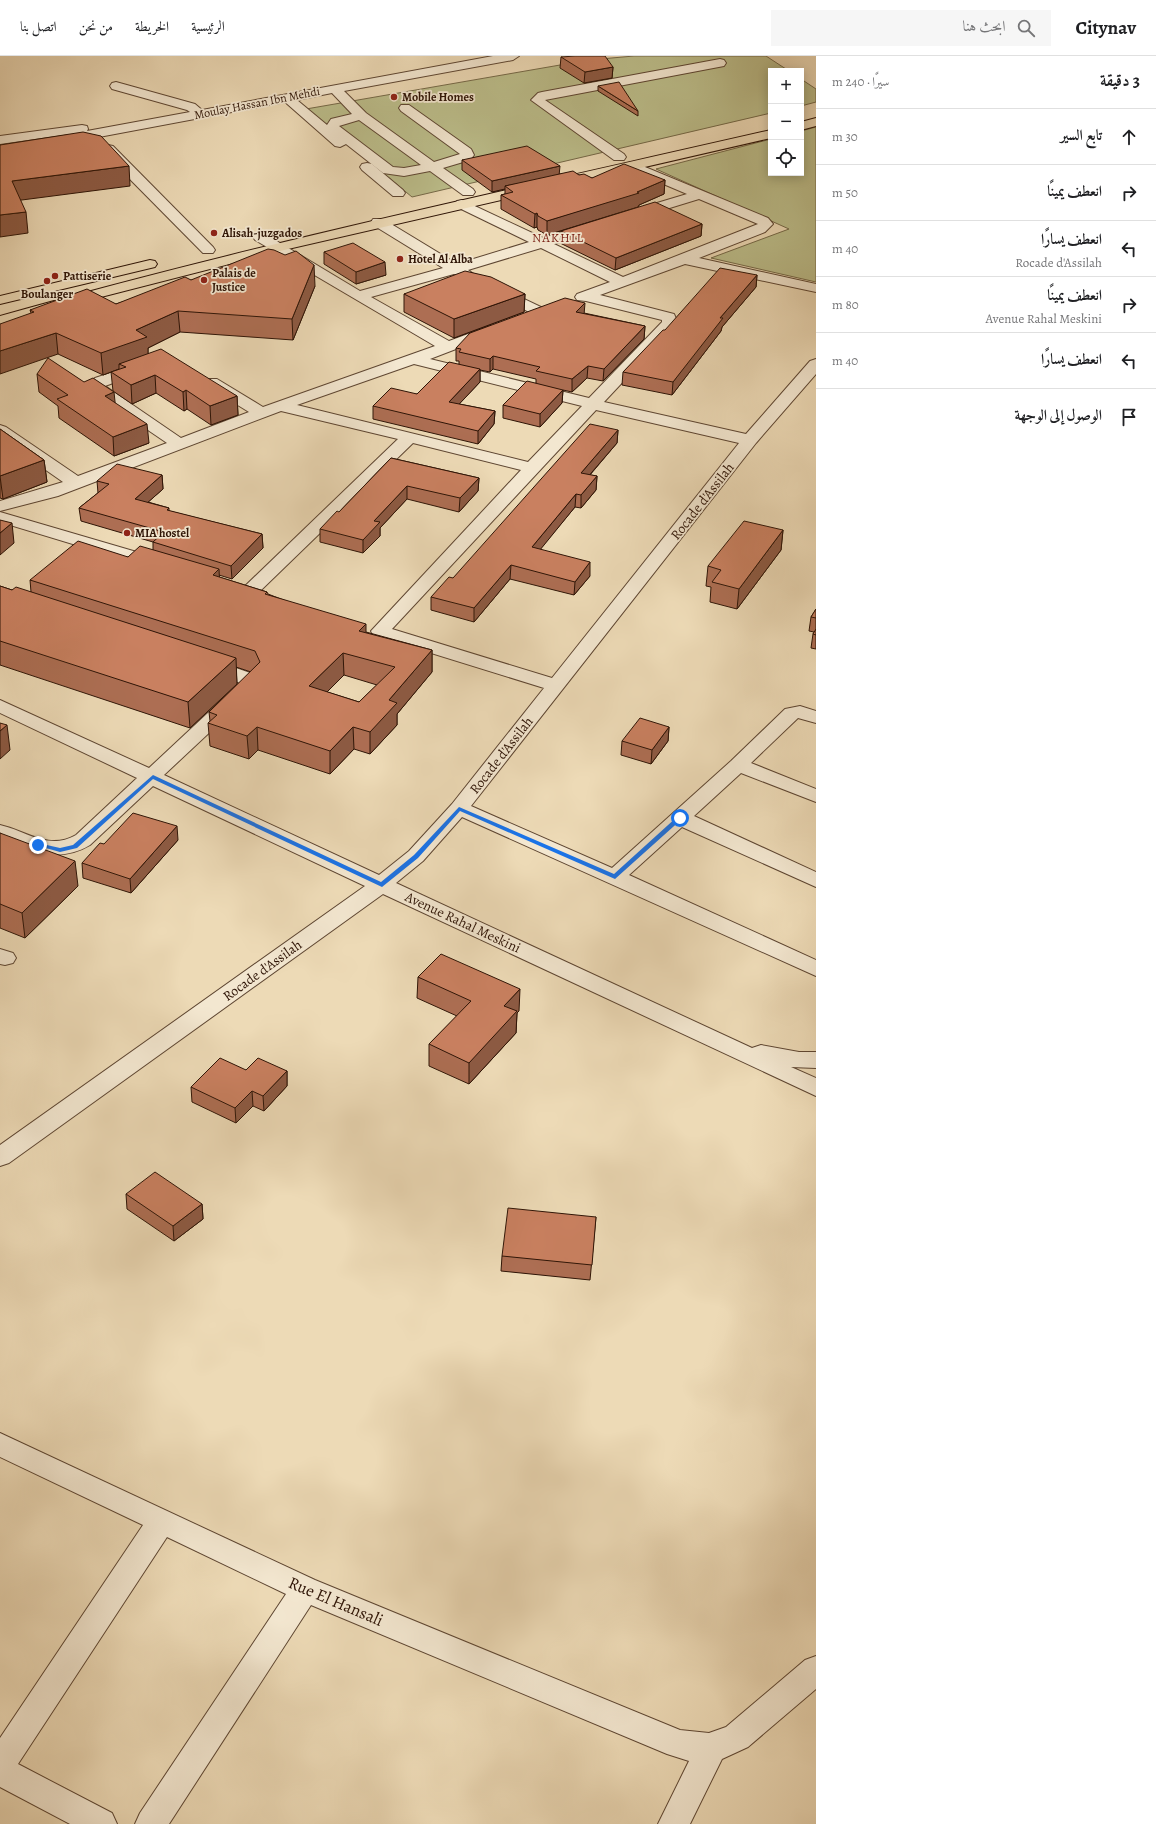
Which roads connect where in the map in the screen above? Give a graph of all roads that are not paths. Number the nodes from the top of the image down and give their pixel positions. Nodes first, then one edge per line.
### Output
1 (475, 56) edge
2 (513, 56) edge
3 (720, 63) dead end
4 (116, 86) dead end
5 (335, 89) junction
6 (286, 97) junction
7 (405, 108) dead end
8 (195, 110) junction
9 (816, 112) edge
10 (804, 115) edge
11 (361, 116) junction
12 (816, 122) edge
13 (768, 124) edge
14 (804, 125) edge
15 (94, 135) junction
16 (768, 135) edge
17 (0, 140) edge
18 (0, 148) edge
19 (619, 157) junction
20 (633, 166) junction
21 (432, 167) junction
22 (398, 193) dead end
23 (698, 194) junction
24 (465, 198) junction
25 (616, 220) edge
26 (378, 222) junction
27 (602, 224) edge
28 (260, 238) junction
29 (246, 241) dead end
30 (543, 243) junction
31 (223, 246) dead end
32 (275, 248) junction
33 (208, 250) junction
34 (194, 254) dead end
35 (684, 259) junction
36 (164, 261) dead end
37 (455, 269) junction
38 (622, 282) junction
39 (816, 288) edge
40 (358, 296) junction
41 (0, 300) edge
42 (555, 307) edge
43 (540, 312) junction
44 (519, 320) edge
45 (0, 321) edge
46 (505, 326) edge
47 (448, 347) junction
48 (413, 359) junction
49 (152, 364) edge
50 (816, 364) edge
51 (198, 374) edge
52 (592, 404) junction
53 (280, 406) junction
54 (262, 413) junction
55 (0, 430) edge
56 (410, 437) junction
57 (750, 440) junction
58 (179, 444) junction
59 (532, 468) junction
60 (76, 483) junction
61 (0, 506) edge
62 (0, 517) edge
63 (173, 568) edge
64 (231, 586) edge
65 (189, 659) edge
66 (556, 685) junction
67 (0, 706) edge
68 (816, 717) edge
69 (738, 765) junction
70 (153, 777) junction
71 (816, 796) edge
72 (459, 808) junction
73 (680, 818) junction
74 (0, 831) edge
75 (615, 877) junction
76 (816, 880) edge
77 (382, 884) junction
78 (816, 970) edge
79 (732, 1048) junction
80 (816, 1060) edge
81 (816, 1088) edge
82 (0, 1157) edge
83 (0, 1444) edge
84 (162, 1521) junction
85 (305, 1589) junction
86 (816, 1670) edge
87 (711, 1749) junction
88 (0, 1765) edge
89 (0, 1771) edge
90 (101, 1824) edge
91 (151, 1824) edge
92 (674, 1824) edge

1 - 8 street, Moulay Hassan Ibn Mehdi
2 - 5 street, Moulay Hassan Ibn Mehdi
3 - 19 street
4 - 8 street
5 - 6 street, Moulay Hassan Ibn Mehdi
5 - 11 street
6 - 8 street, Moulay Hassan Ibn Mehdi
6 - 22 street
7 - 21 street
8 - 15 street, Moulay Hassan Ibn Mehdi
8 - 17 street, Moulay Hassan Ibn Mehdi
9 - 10 main road
11 - 21 street
11 - 21 street
12 - 14 main road
13 - 19 main road
15 - 18 street, Moulay Hassan Ibn Mehdi
15 - 33 street
16 - 20 main road
19 - 24 main road
20 - 23 street
20 - 24 main road
21 - 24 street
23 - 25 street
23 - 35 street
24 - 26 main road
24 - 28 main road
24 - 30 street
26 - 32 main road
26 - 37 street
27 - 30 street
28 - 29 main road
28 - 32 street
30 - 37 street
30 - 38 street
31 - 33 main road
32 - 40 street
32 - 45 main road
33 - 34 main road
35 - 38 street
35 - 39 street
36 - 41 main road
37 - 40 street
37 - 43 street
38 - 52 street
40 - 47 street
42 - 43 street
43 - 44 street
46 - 47 street
47 - 48 street
48 - 52 street
48 - 53 street
49 - 58 street
50 - 57 street, Rocade d'Assilah
51 - 54 street
52 - 57 street
52 - 59 street
53 - 54 street
53 - 56 street
54 - 58 street
55 - 60 street
56 - 59 street
56 - 64 street
57 - 66 street, Rocade d'Assilah
58 - 60 street
59 - 66 street
60 - 61 street
62 - 63 street
65 - 70 street
66 - 72 street, Rocade d'Assilah
67 - 70 street, Avenue Rahal Meskini
68 - 69 street
69 - 71 street
69 - 73 street
70 - 74 street
70 - 77 street, Avenue Rahal Meskini
72 - 75 street
72 - 77 street, Rocade d'Assilah
73 - 75 street
73 - 76 street
75 - 78 street
77 - 79 street, Avenue Rahal Meskini
77 - 82 street, Rocade d'Assilah
79 - 80 street
79 - 81 street, Avenue Rahal Meskini
83 - 84 street, Rue El Hansali
84 - 85 street, Rue El Hansali
84 - 88 street
85 - 87 street, Rue El Hansali
85 - 91 street
86 - 87 street
87 - 92 street
89 - 90 street

